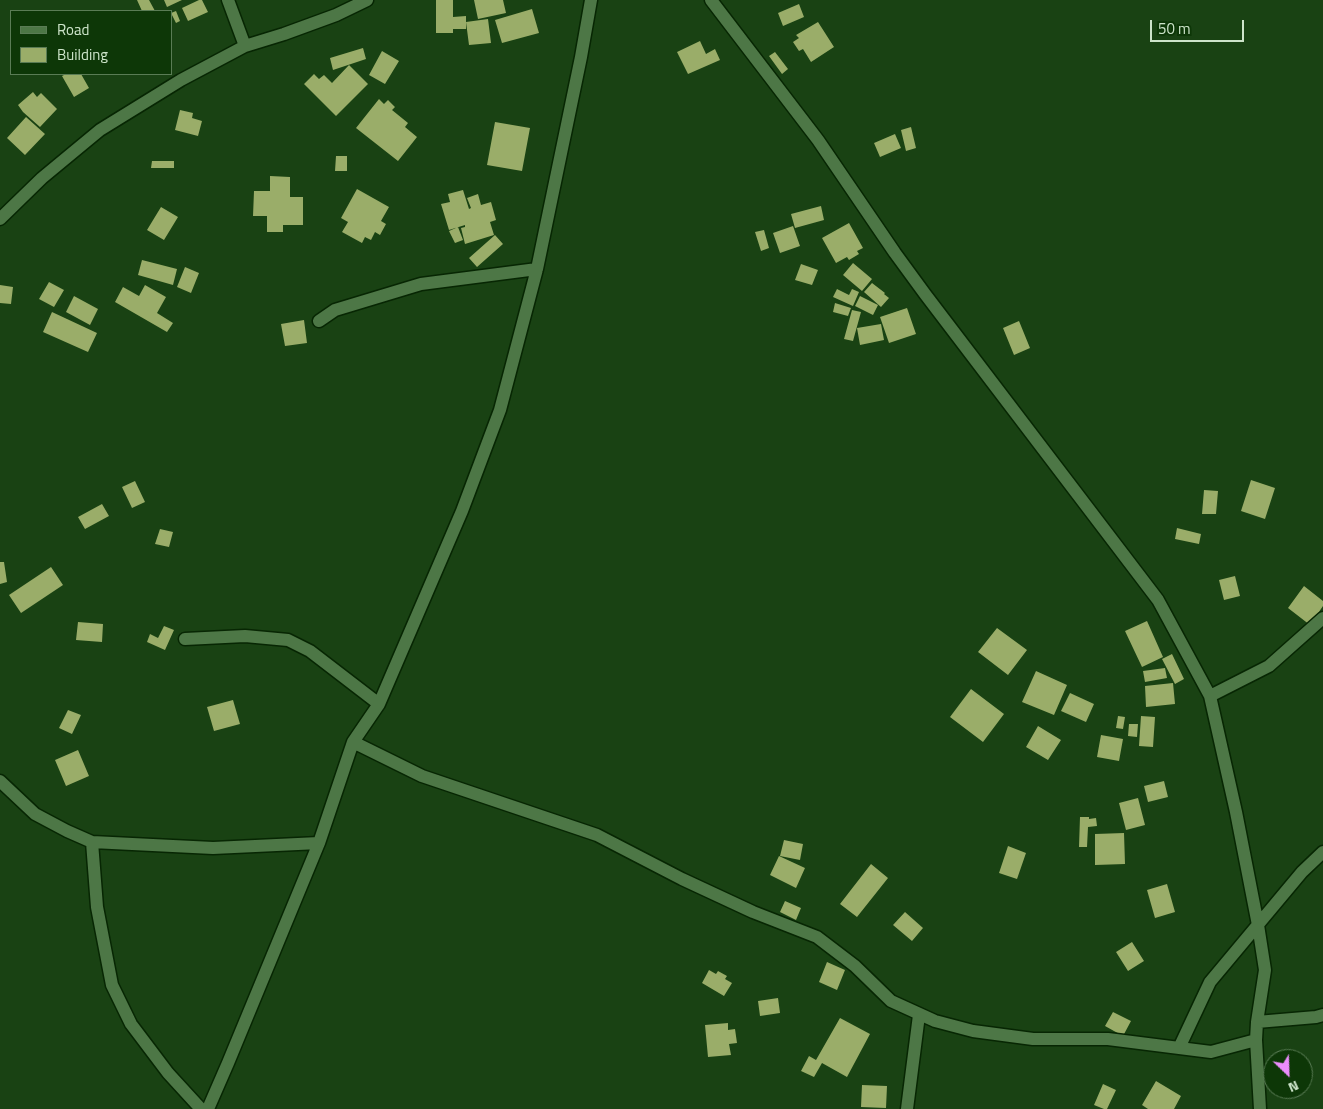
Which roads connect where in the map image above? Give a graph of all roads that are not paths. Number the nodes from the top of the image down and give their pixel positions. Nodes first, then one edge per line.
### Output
1 (228, 0) edge
2 (367, 0) edge
3 (591, 0) edge
4 (711, 0) edge
5 (245, 46) junction
6 (0, 219) edge
7 (537, 269) junction
8 (319, 321) dead end
9 (1323, 618) edge
10 (185, 639) dead end
11 (1210, 696) junction
12 (379, 704) junction
13 (353, 742) junction
14 (0, 781) edge
15 (92, 842) junction
16 (319, 843) junction
17 (1323, 852) edge
18 (1258, 925) junction
19 (919, 1015) junction
20 (1323, 1015) edge
21 (1257, 1022) junction
22 (1256, 1040) junction
23 (1179, 1048) junction
24 (201, 1109) edge
25 (208, 1109) edge
26 (907, 1109) edge
27 (1260, 1109) edge

1 - 5 street
2 - 5 street
3 - 7 street
4 - 11 street
5 - 6 street
7 - 8 street
7 - 12 street
9 - 11 street
10 - 12 street
11 - 18 street
12 - 13 street
13 - 16 street
13 - 19 street
14 - 15 street
15 - 16 street
15 - 24 street
16 - 25 street
17 - 18 street
18 - 21 street
18 - 23 street
19 - 23 street
19 - 26 street
20 - 21 street
21 - 22 street
22 - 23 street
22 - 27 street

